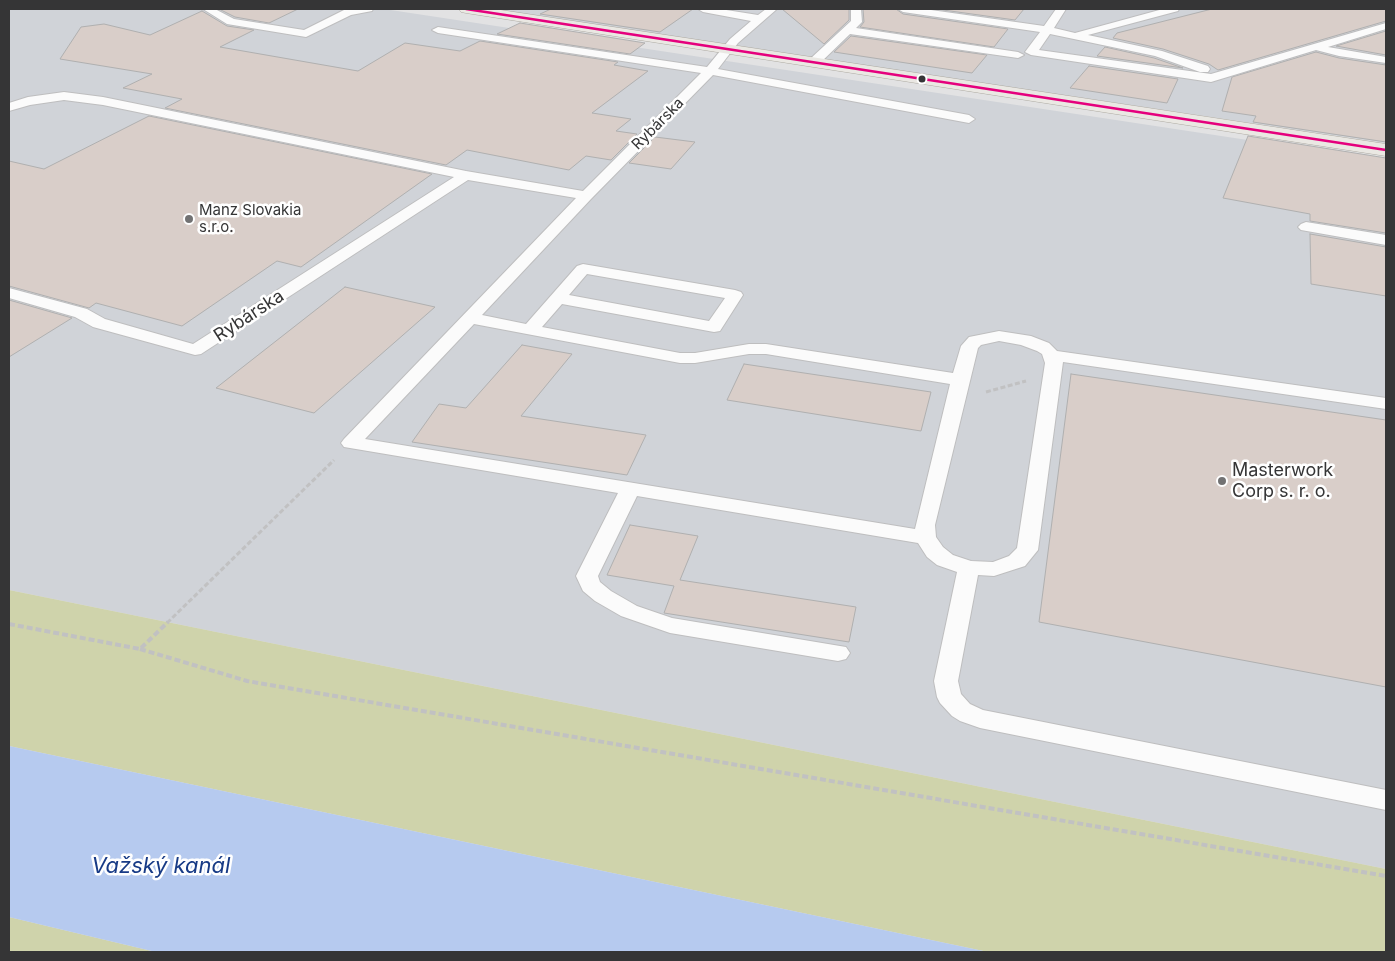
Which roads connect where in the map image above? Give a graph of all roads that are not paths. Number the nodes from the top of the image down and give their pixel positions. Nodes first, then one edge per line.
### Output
1 (208, 9) edge
2 (368, 9) edge
3 (466, 9) edge
4 (703, 9) edge
5 (772, 9) edge
6 (856, 9) edge
7 (903, 9) edge
8 (1061, 9) edge
9 (1174, 9) edge
10 (760, 19) junction
11 (1386, 26) edge
12 (438, 30) dead end
13 (847, 30) junction
14 (1047, 30) junction
15 (1074, 35) junction
16 (1316, 46) junction
17 (728, 49) junction
18 (1018, 55) dead end
19 (1386, 60) edge
20 (814, 62) junction
21 (1204, 69) dead end
22 (710, 71) junction
23 (9, 107) edge
24 (969, 119) dead end
25 (1386, 150) edge
26 (466, 175) junction
27 (586, 196) junction
28 (1306, 227) dead end
29 (1386, 240) edge
30 (9, 293) edge
31 (558, 298) junction
32 (470, 318) junction
33 (530, 330) junction
34 (1052, 364) junction
35 (960, 380) junction
36 (1386, 403) edge
37 (630, 489) junction
38 (925, 537) junction
39 (969, 568) junction
40 (838, 653) dead end
41 (1386, 800) edge

1 - 2 lane
3 - 17 main road
4 - 10 lane
5 - 10 lane, Rybárska
6 - 13 lane
7 - 14 lane
8 - 14 lane
9 - 15 lane
10 - 17 lane, Rybárska
11 - 16 lane
12 - 22 lane
13 - 18 lane
13 - 20 lane
14 - 15 lane
14 - 16 lane
15 - 21 lane
16 - 19 lane
17 - 20 main road
17 - 22 lane, Rybárska
20 - 25 main road
22 - 24 lane
22 - 27 lane, Rybárska
23 - 26 lane
26 - 27 lane
26 - 30 lane, Rybárska
27 - 32 lane, Rybárska
28 - 29 lane
31 - 31 lane
31 - 33 lane
32 - 33 lane
32 - 37 lane, Rybárska
33 - 35 lane
34 - 35 lane
34 - 36 lane
34 - 39 lane
35 - 38 lane
37 - 38 lane
37 - 40 lane
38 - 39 lane
39 - 41 lane

